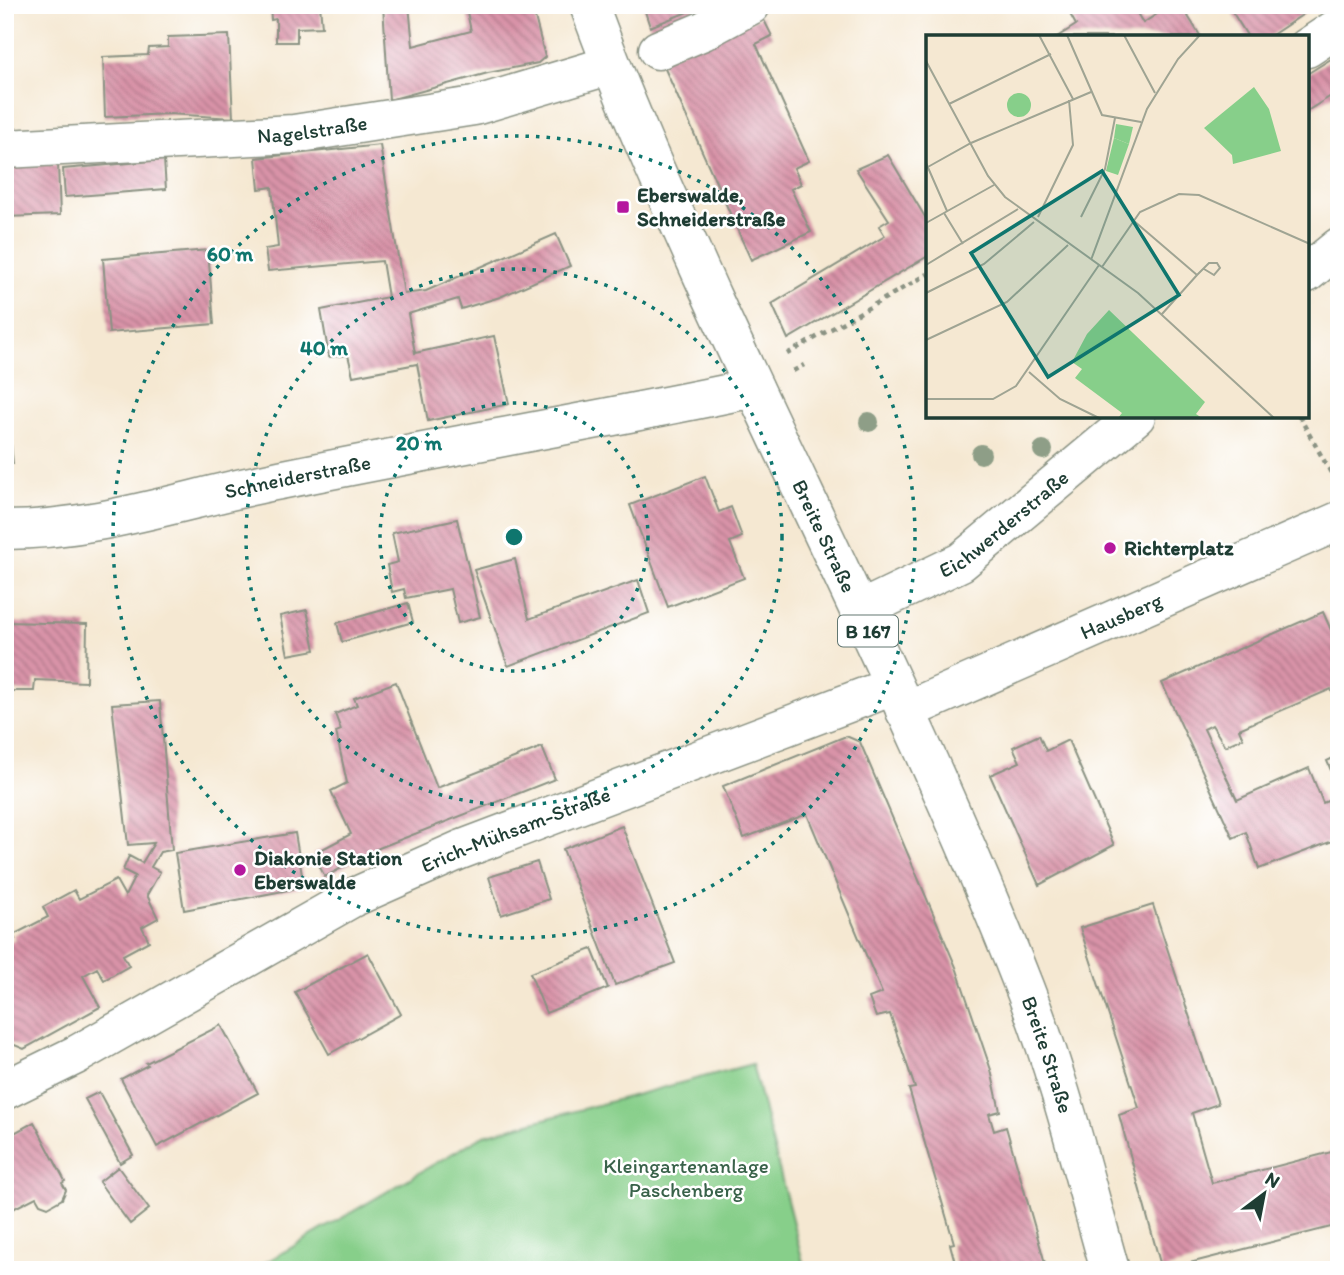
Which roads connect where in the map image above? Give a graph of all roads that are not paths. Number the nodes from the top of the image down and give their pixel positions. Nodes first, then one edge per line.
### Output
1 (589, 5) edge
2 (751, 5) edge
3 (1339, 27) edge
4 (1309, 47) edge
5 (658, 50) dead end
6 (611, 65) junction
7 (5, 149) edge
8 (1339, 247) edge
9 (1309, 271) edge
10 (754, 388) junction
11 (1134, 418) edge
12 (1339, 521) edge
13 (5, 530) edge
14 (859, 611) junction
15 (899, 698) junction
16 (5, 1090) edge
17 (1110, 1270) edge

1 - 6 street, Breite Straße / B 167
2 - 5 street
3 - 4 street
6 - 7 street, Nagelstraße
6 - 10 street, Breite Straße / B 167
8 - 9 street
10 - 13 street, Schneiderstraße
10 - 14 street, Breite Straße / B 167
11 - 14 street, Eichwerderstraße
12 - 15 street, Hausberg
14 - 15 street, Breite Straße / B 167
15 - 16 street, Erich-Mühsam-Straße
15 - 17 street, Breite Straße / B 167

